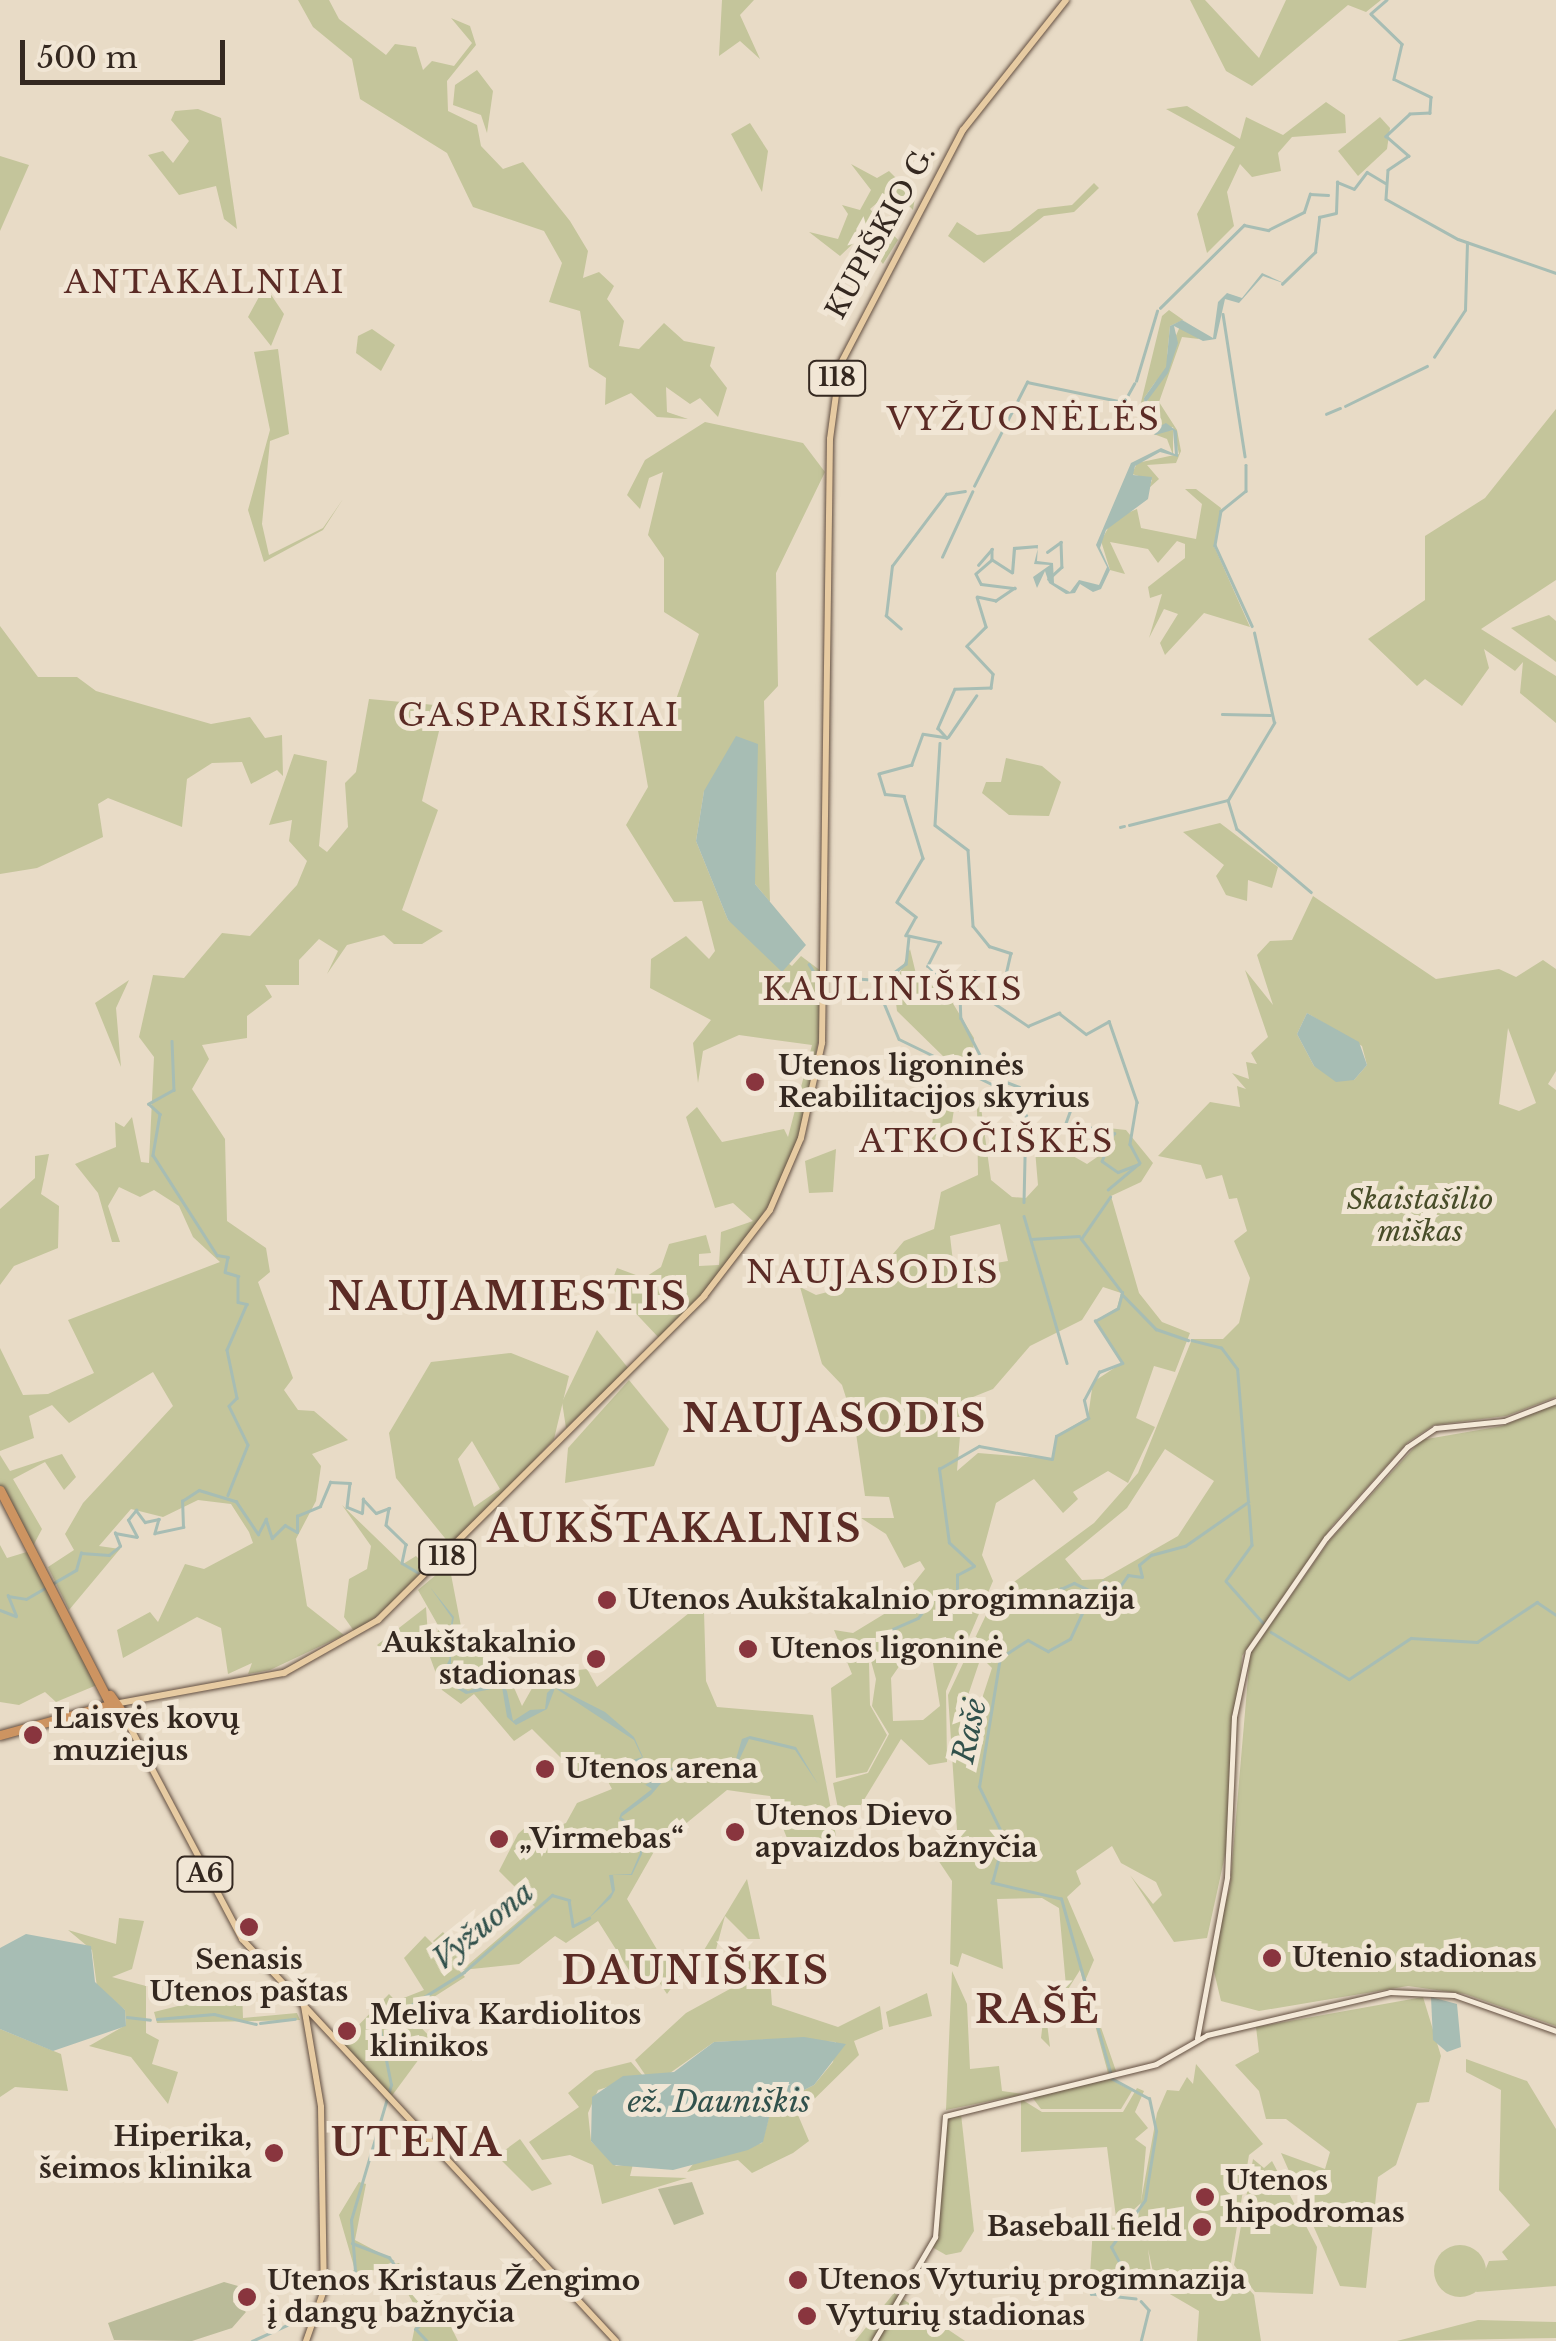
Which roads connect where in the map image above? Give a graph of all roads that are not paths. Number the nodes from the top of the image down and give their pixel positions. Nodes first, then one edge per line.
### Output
1 (1066, 0) edge
2 (1556, 1401) edge
3 (0, 1490) edge
4 (116, 1708) junction
5 (0, 1735) edge
6 (293, 1994) junction
7 (306, 2008) junction
8 (317, 2020) junction
9 (301, 2022) junction
10 (1556, 2031) edge
11 (1198, 2038) junction
12 (306, 2341) edge
13 (616, 2341) edge
14 (874, 2341) edge

1 - 4 main road, KUPIŠKIO G. / 118
2 - 11 main road
3 - 4 highway, A6
4 - 5 highway
4 - 6 main road, A6
6 - 7 main road, A6
6 - 9 main road
7 - 8 main road, A6
7 - 9 main road
8 - 9 main road
8 - 13 main road, A6
9 - 12 main road
10 - 11 main road
11 - 14 main road

